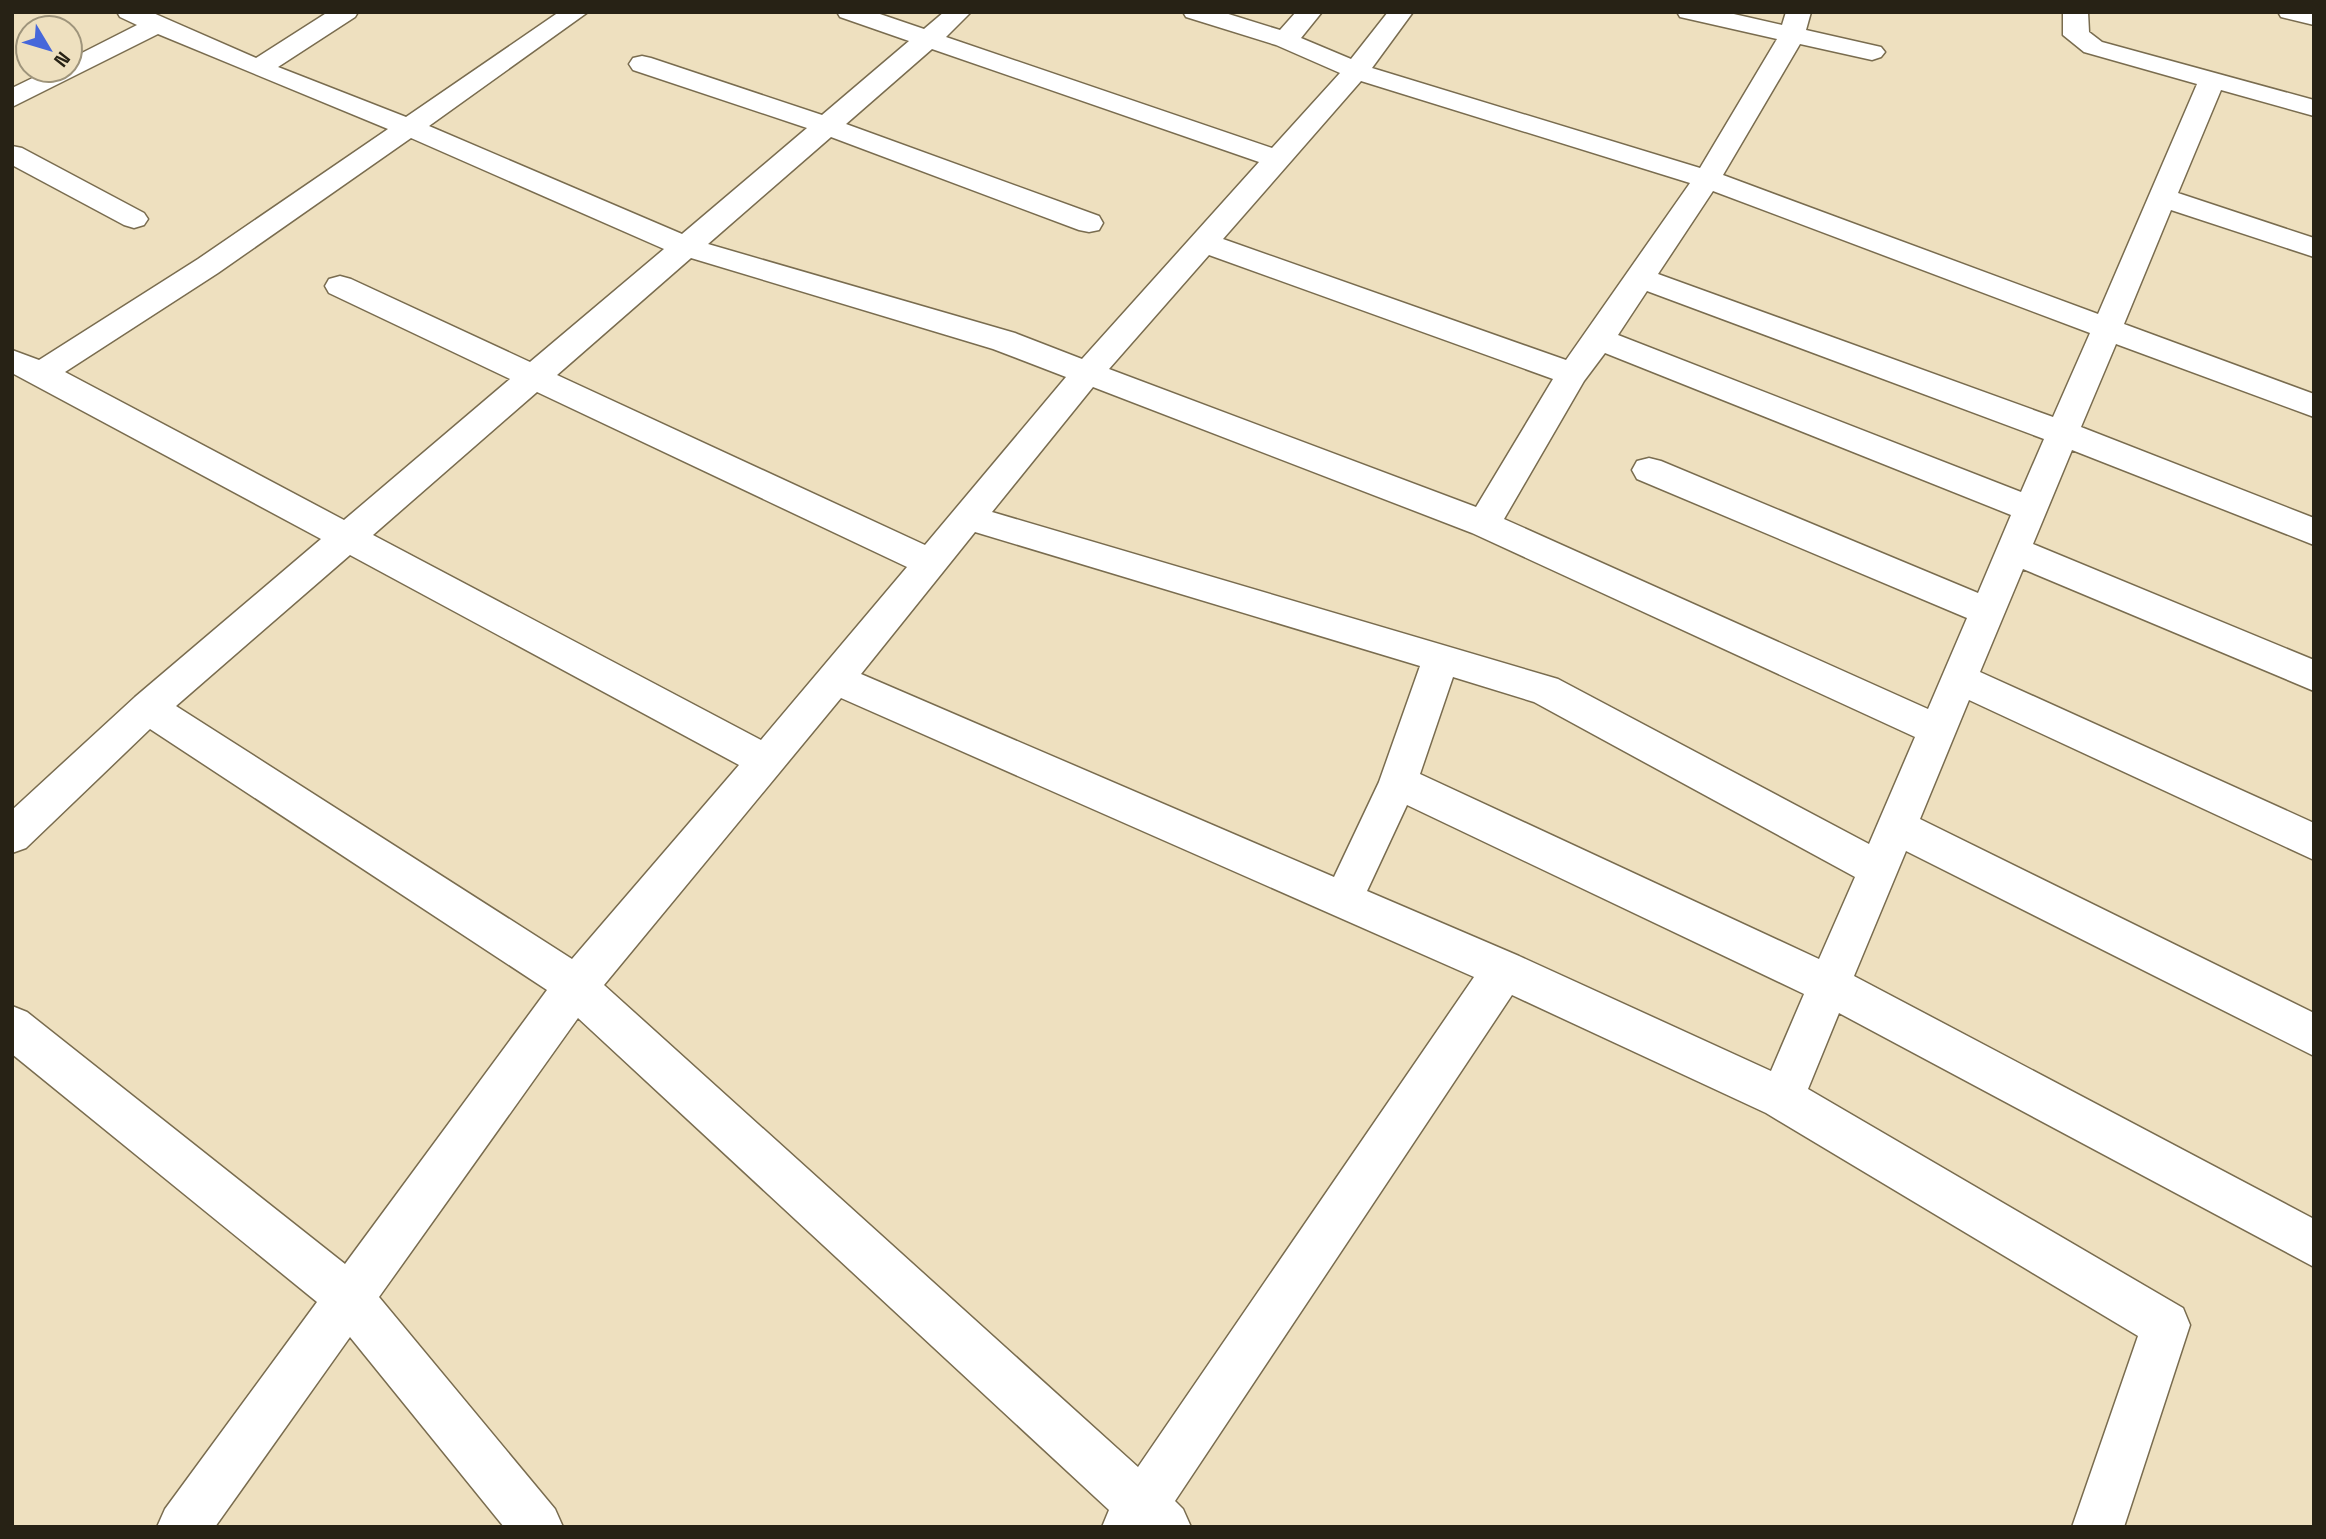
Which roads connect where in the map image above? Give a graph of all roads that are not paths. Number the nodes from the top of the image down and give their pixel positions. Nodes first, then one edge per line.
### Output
1 (346, 12) edge
2 (576, 12) edge
3 (849, 12) edge
4 (959, 12) edge
5 (1195, 12) edge
6 (1310, 12) edge
7 (1401, 12) edge
8 (1689, 12) edge
9 (2075, 12) edge
10 (2290, 12) edge
11 (2314, 18) edge
12 (142, 19) edge
13 (1795, 24) edge
14 (925, 40) junction
15 (1285, 40) junction
16 (1872, 52) dead end
17 (84, 60) edge
18 (642, 64) dead end
19 (258, 68) junction
20 (1356, 71) junction
21 (2212, 80) junction
22 (41, 84) edge
23 (12, 99) edge
24 (2314, 108) edge
25 (827, 126) junction
26 (410, 128) junction
27 (12, 154) edge
28 (1277, 159) junction
29 (1707, 179) junction
30 (2162, 197) junction
31 (134, 219) dead end
32 (1089, 223) dead end
33 (1203, 242) junction
34 (686, 247) junction
35 (2314, 248) edge
36 (1640, 278) junction
37 (340, 286) dead end
38 (2107, 327) junction
39 (1599, 339) junction
40 (27, 367) edge
41 (1087, 373) junction
42 (1572, 374) junction
43 (533, 378) junction
44 (2314, 406) edge
45 (2063, 433) junction
46 (1649, 470) dead end
47 (2031, 509) junction
48 (967, 517) junction
49 (1484, 524) junction
50 (2314, 532) edge
51 (348, 536) junction
52 (2013, 551) junction
53 (930, 563) junction
54 (1987, 612) junction
55 (1441, 658) junction
56 (2314, 676) edge
57 (835, 679) junction
58 (1959, 679) junction
59 (148, 708) junction
60 (1937, 730) junction
61 (764, 760) junction
62 (1398, 782) junction
63 (1895, 826) junction
64 (12, 836) edge
65 (2314, 842) edge
66 (1878, 869) junction
67 (1343, 900) junction
68 (1504, 970) junction
69 (1829, 985) junction
70 (575, 986) junction
71 (12, 1027) edge
72 (2314, 1035) edge
73 (1782, 1098) junction
74 (2314, 1244) edge
75 (349, 1298) junction
76 (1145, 1520) edge
77 (183, 1527) edge
78 (537, 1527) edge
79 (2098, 1527) edge

1 - 19 street
2 - 26 street
3 - 14 street
4 - 14 street
5 - 15 street
6 - 15 street
7 - 20 street
8 - 13 street
9 - 21 street
10 - 11 street
12 - 17 street
12 - 19 street
13 - 16 street
13 - 29 street
14 - 25 street
14 - 28 street
15 - 20 street
18 - 25 street
19 - 26 street
20 - 28 street
20 - 29 street
21 - 24 street
21 - 30 street
22 - 23 street
25 - 32 street
25 - 34 street
26 - 34 street
26 - 40 street
27 - 31 street
28 - 33 street
29 - 36 street
29 - 38 street
30 - 35 street
30 - 38 street
33 - 41 street
33 - 42 street
34 - 41 street
34 - 43 street
36 - 39 street
36 - 45 street
37 - 43 street
38 - 44 street
38 - 45 street
39 - 42 street
39 - 47 street
40 - 51 street
41 - 48 street
41 - 49 street
42 - 49 street
43 - 51 street
43 - 53 street
45 - 47 street
45 - 50 street
46 - 54 street
47 - 52 street
48 - 53 street
48 - 55 street
49 - 60 street
51 - 59 street
51 - 61 street
52 - 54 street
52 - 56 street
53 - 57 street
54 - 58 street
55 - 62 street
55 - 66 street
57 - 61 street
57 - 67 street
58 - 60 street
58 - 65 street
59 - 64 street
59 - 70 street
60 - 63 street
61 - 70 street
62 - 67 street
62 - 69 street
63 - 66 street
63 - 72 street
66 - 69 street
67 - 68 street
68 - 73 street
68 - 76 street
69 - 73 street
69 - 74 street
70 - 75 street
70 - 76 street
71 - 75 street
73 - 79 street
75 - 77 street
75 - 78 street

